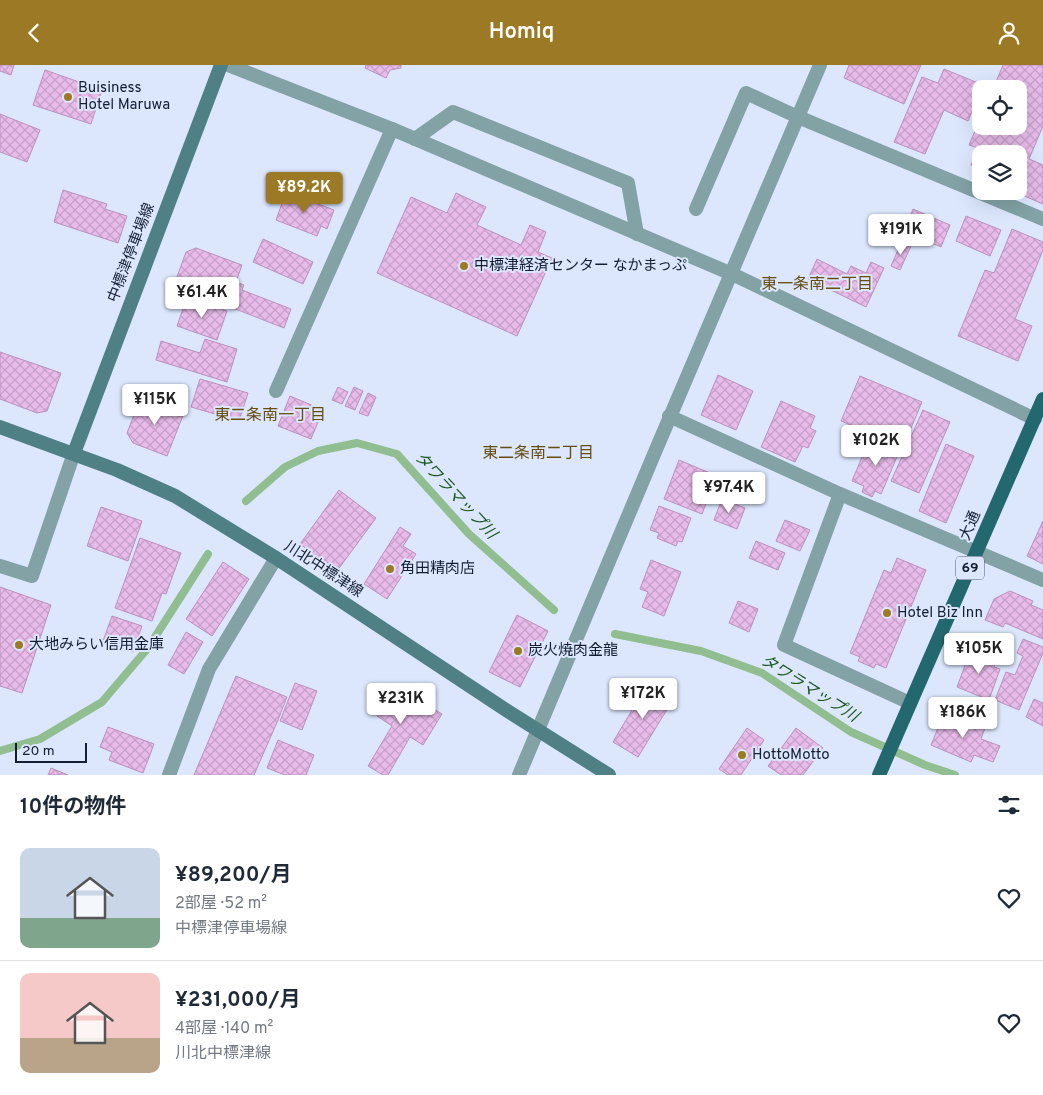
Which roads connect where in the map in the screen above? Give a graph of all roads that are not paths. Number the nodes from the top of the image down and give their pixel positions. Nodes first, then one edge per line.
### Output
1 (221, 65) edge
2 (228, 65) edge
3 (820, 65) edge
4 (798, 117) junction
5 (392, 129) junction
6 (415, 139) junction
7 (696, 209) dead end
8 (1043, 219) edge
9 (637, 234) junction
10 (732, 274) junction
11 (276, 391) dead end
12 (1043, 399) edge
13 (669, 416) junction
14 (1035, 419) junction
15 (0, 427) edge
16 (74, 453) junction
17 (840, 494) junction
18 (977, 553) junction
19 (276, 558) junction
20 (0, 565) edge
21 (1043, 580) edge
22 (910, 703) junction
23 (538, 731) junction
24 (880, 773) edge
25 (169, 775) edge
26 (518, 775) edge
27 (608, 775) edge

1 - 16 main road, 中標津停車場線
2 - 5 street
3 - 4 street
4 - 7 street
4 - 8 street
4 - 10 street
5 - 6 street
5 - 11 street
6 - 9 street
6 - 9 street
9 - 10 street
10 - 13 street
10 - 14 street
12 - 14 main road, 大通 / 69
13 - 17 street
13 - 23 street
14 - 18 main road, 大通 / 69
15 - 16 main road, 川北中標津線
16 - 19 main road, 川北中標津線
16 - 20 street
17 - 18 street
17 - 22 street
18 - 21 street
18 - 22 main road, 大通 / 69
19 - 23 main road, 川北中標津線
19 - 25 street
22 - 24 main road, 大通 / 69
23 - 26 street
23 - 27 main road, 川北中標津線

